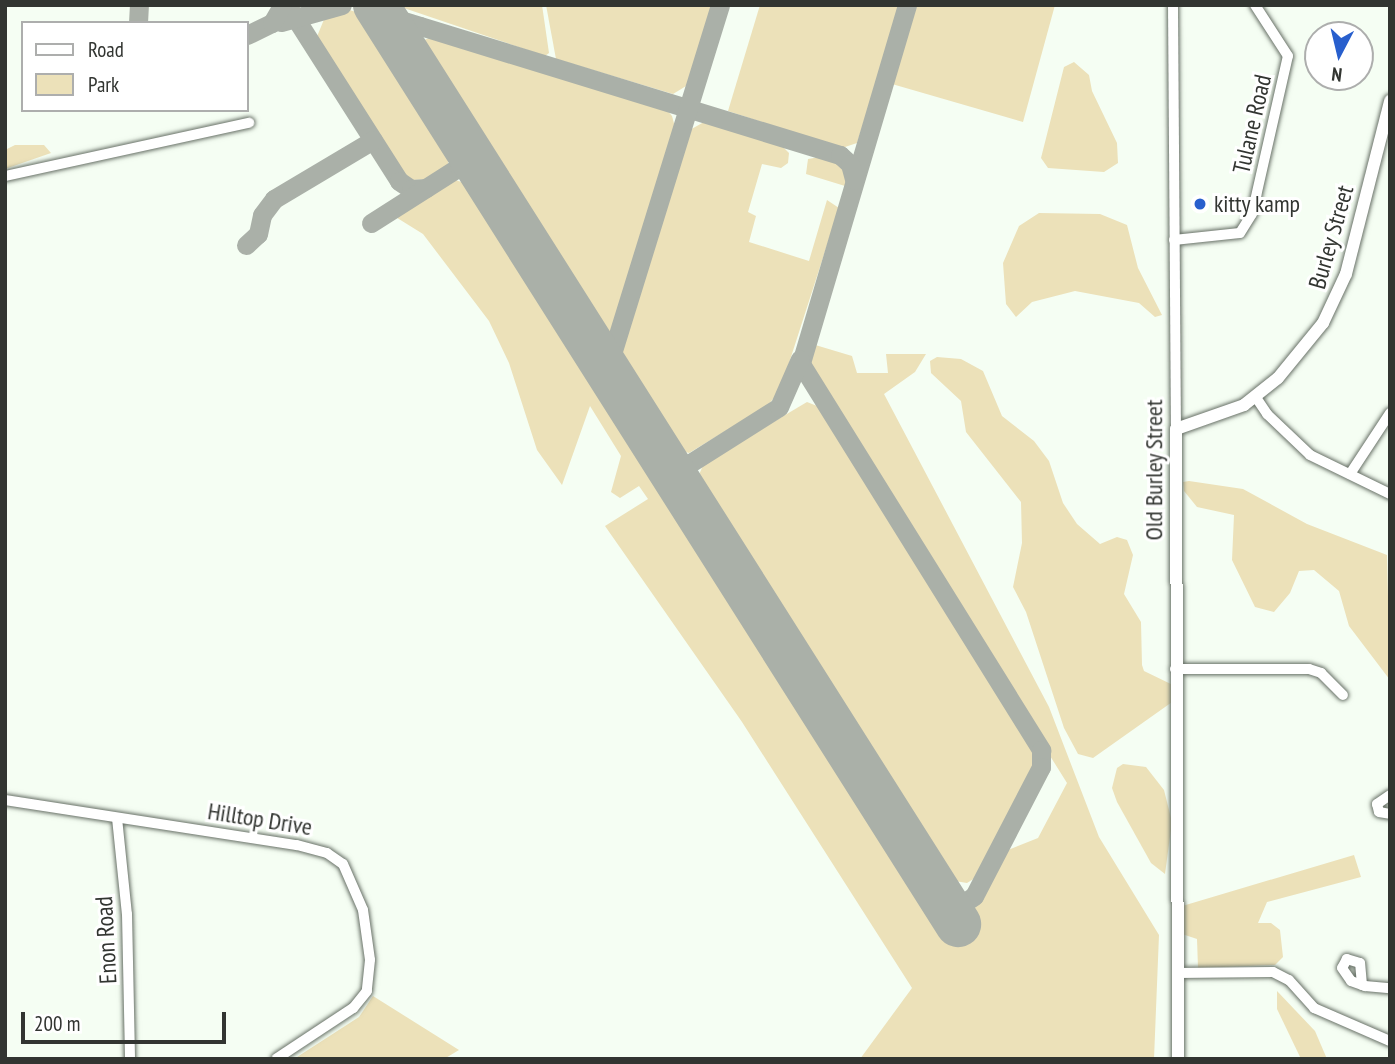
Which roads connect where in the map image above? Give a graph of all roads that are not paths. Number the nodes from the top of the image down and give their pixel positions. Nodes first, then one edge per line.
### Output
1 (1173, 5) edge
2 (1255, 5) edge
3 (1390, 101) edge
4 (249, 123) dead end
5 (5, 176) edge
6 (1174, 240) junction
7 (1255, 396) junction
8 (1390, 413) edge
9 (1176, 429) junction
10 (1350, 474) junction
11 (1390, 494) edge
12 (1175, 668) junction
13 (1343, 695) dead end
14 (1390, 794) edge
15 (5, 800) edge
16 (1390, 814) edge
17 (117, 818) junction
18 (1177, 973) junction
19 (1362, 985) dead end
20 (1390, 988) edge
21 (1390, 1041) edge
22 (130, 1059) edge
23 (276, 1059) edge
24 (1178, 1059) edge

1 - 6 street, Old Burley Street
2 - 6 street, Tulane Road
3 - 7 main road, Burley Street
4 - 5 street
6 - 9 street, Old Burley Street
7 - 9 main road, Burley Street
7 - 10 street
8 - 10 street
9 - 12 main road, Old Burley Street
10 - 11 street
12 - 13 street
12 - 18 main road, Old Burley Street
14 - 16 street
15 - 17 street, Hilltop Drive
17 - 22 street, Enon Road
17 - 23 street, Hilltop Drive
18 - 21 street
18 - 24 main road
19 - 20 street

